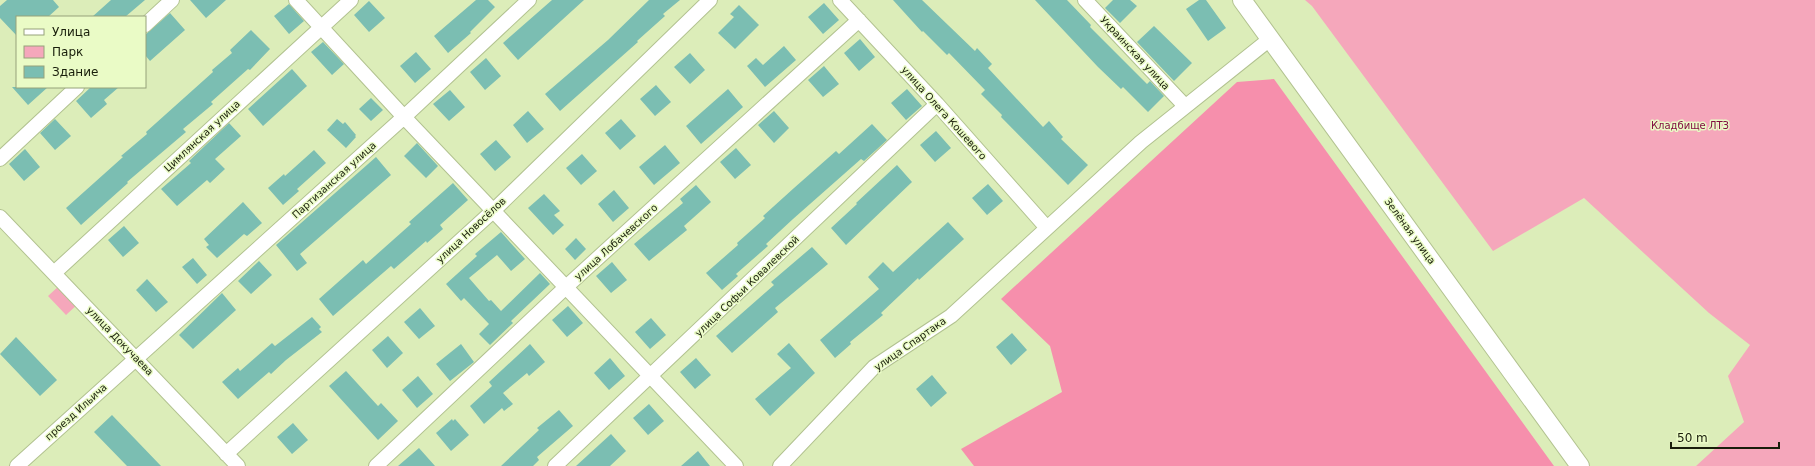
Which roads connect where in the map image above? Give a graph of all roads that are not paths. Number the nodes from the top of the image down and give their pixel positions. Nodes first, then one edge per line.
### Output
1 (172, 0) edge
2 (296, 0) edge
3 (351, 0) edge
4 (529, 0) edge
5 (710, 0) edge
6 (840, 0) edge
7 (1085, 0) edge
8 (1242, 0) edge
9 (859, 20) junction
10 (146, 23) edge
11 (321, 27) junction
12 (1270, 39) junction
13 (76, 88) edge
14 (937, 104) junction
15 (1186, 106) junction
16 (404, 117) junction
17 (0, 159) edge
18 (493, 211) junction
19 (3, 227) edge
20 (1047, 228) junction
21 (54, 273) junction
22 (566, 287) junction
23 (136, 357) junction
24 (651, 377) junction
25 (226, 454) junction
26 (1579, 464) edge
27 (17, 466) edge
28 (238, 466) edge
29 (376, 466) edge
30 (555, 466) edge
31 (736, 466) edge
32 (780, 466) edge

1 - 10 street
2 - 11 street
3 - 11 street, Цимлянская улица
4 - 16 street, Партизанская улица
5 - 18 street, улица Новосёлов
6 - 9 street, улица Олега Кошевого
7 - 15 street, Украинская улица
8 - 12 street, Зелёная улица
9 - 14 street, улица Олега Кошевого
9 - 22 street, улица Лобачевского
11 - 16 street
11 - 21 street, Цимлянская улица
12 - 15 street, улица Спартака
12 - 26 street, Зелёная улица
13 - 17 street
14 - 20 street, улица Олега Кошевого
14 - 24 street, улица Софьи Ковалевской
15 - 20 street, улица Спартака
16 - 18 street
16 - 23 street, Партизанская улица
18 - 22 street
18 - 25 street, улица Новосёлов
19 - 21 street, улица Докучаева
20 - 32 street, улица Спартака
21 - 23 street, улица Докучаева
22 - 24 street
22 - 29 street, улица Лобачевского
23 - 25 street, улица Докучаева
23 - 27 street, проезд Ильича
24 - 30 street, улица Софьи Ковалевской
24 - 31 street
25 - 28 street, улица Докучаева

